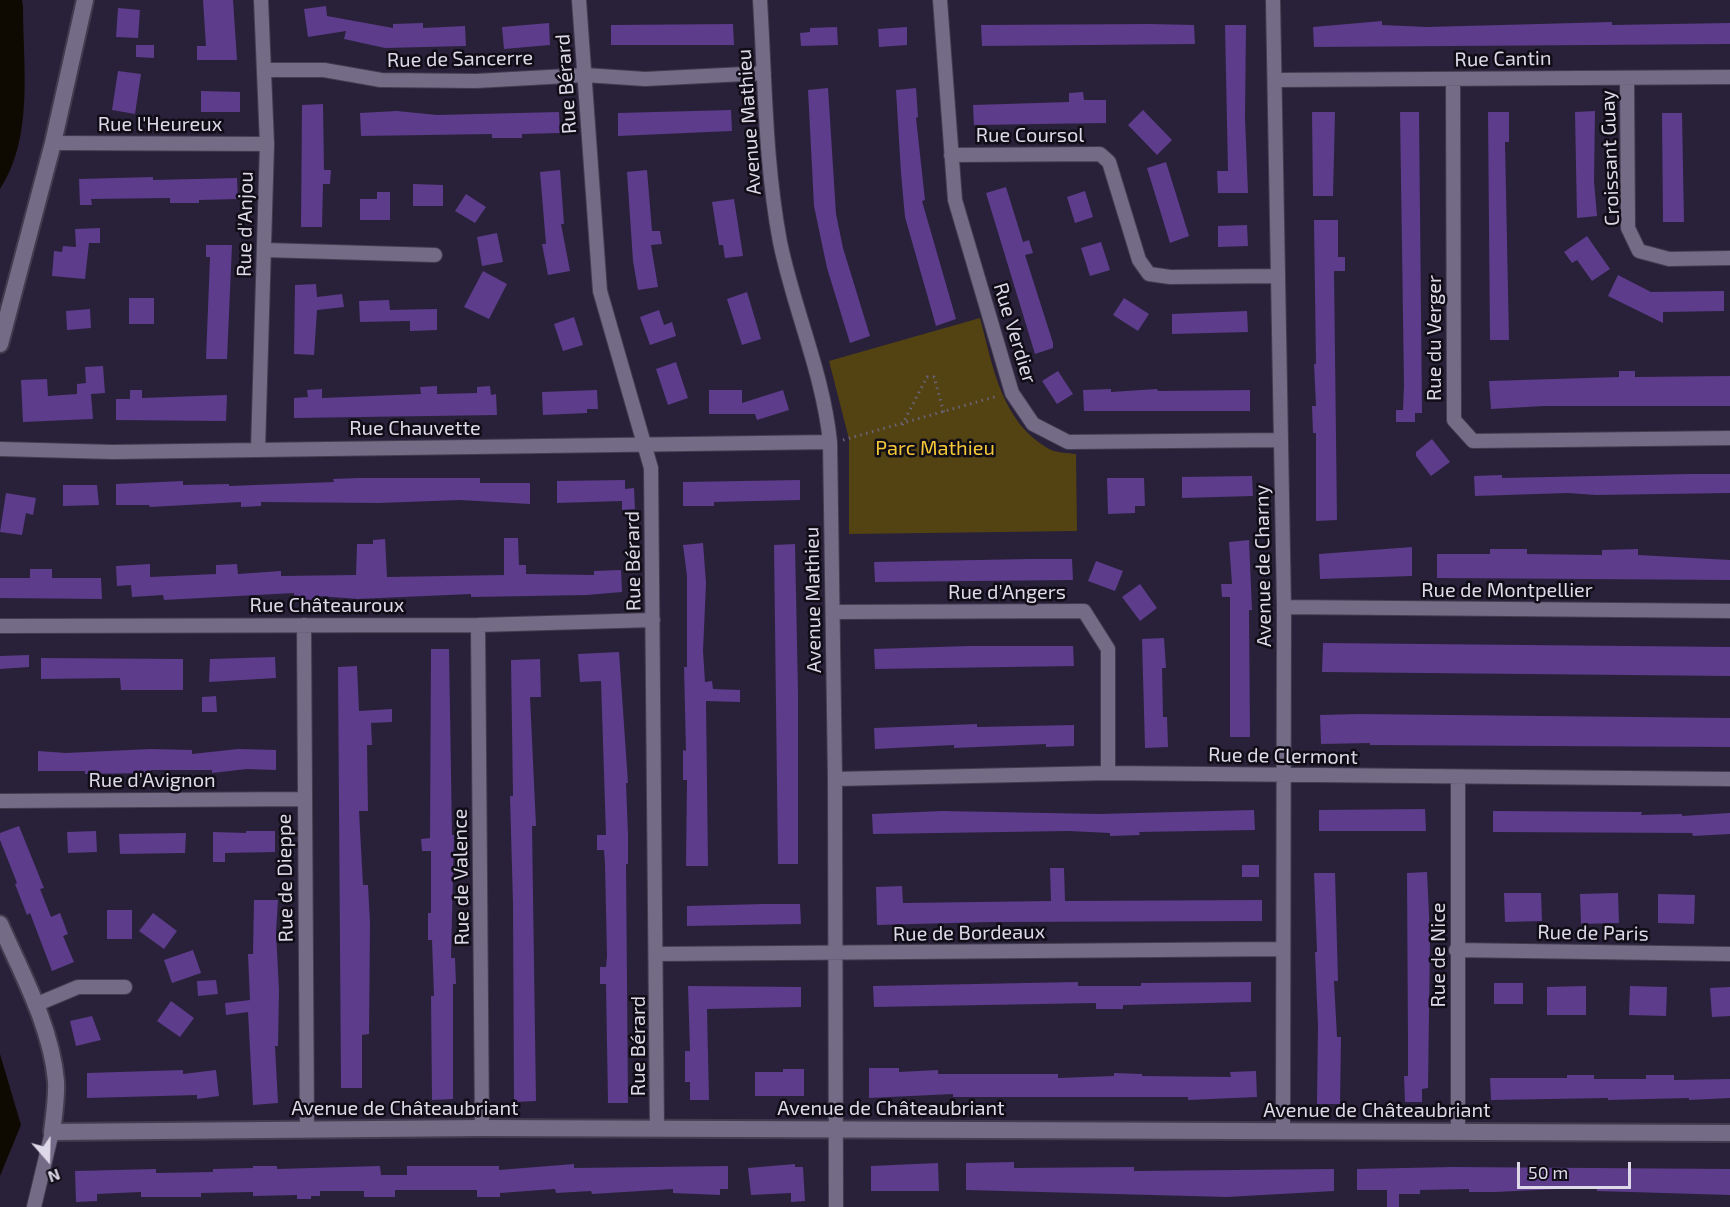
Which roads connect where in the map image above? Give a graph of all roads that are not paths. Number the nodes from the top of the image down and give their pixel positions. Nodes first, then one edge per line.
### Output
1 (85, 0) edge
2 (261, 0) edge
3 (579, 0) edge
4 (760, 0) edge
5 (940, 0) edge
6 (1273, 0) edge
7 (265, 70) junction
8 (764, 73) junction
9 (585, 75) junction
10 (1730, 77) edge
11 (1627, 78) junction
12 (1453, 79) junction
13 (1277, 80) junction
14 (53, 143) junction
15 (267, 144) junction
16 (951, 154) junction
17 (265, 250) junction
18 (435, 255) dead end
19 (1730, 258) edge
20 (1278, 276) junction
21 (0, 344) edge
22 (1730, 438) edge
23 (1280, 440) junction
24 (830, 442) junction
25 (646, 446) junction
26 (258, 448) junction
27 (0, 449) edge
28 (1284, 607) junction
29 (1730, 611) edge
30 (833, 612) junction
31 (653, 620) junction
32 (304, 625) junction
33 (478, 625) junction
34 (0, 626) edge
35 (1108, 773) junction
36 (1284, 775) junction
37 (1458, 777) junction
38 (835, 779) junction
39 (1730, 779) edge
40 (304, 799) junction
41 (0, 801) edge
42 (0, 924) edge
43 (1282, 949) junction
44 (1456, 950) junction
45 (657, 954) junction
46 (836, 954) junction
47 (1730, 954) edge
48 (125, 987) dead end
49 (35, 1005) junction
50 (482, 1128) junction
51 (657, 1129) junction
52 (837, 1129) junction
53 (307, 1130) junction
54 (1283, 1131) junction
55 (52, 1132) junction
56 (1458, 1132) junction
57 (1730, 1132) edge
58 (34, 1207) edge
59 (836, 1207) edge

1 - 14 street
2 - 7 street, Rue d'Anjou
3 - 9 street, Rue Bérard
4 - 8 street, Avenue Mathieu
5 - 16 street, Rue Verdier
6 - 13 street, Avenue de Charny
7 - 9 street, Rue de Sancerre
7 - 15 street, Rue d'Anjou
8 - 9 street, Rue de Sancerre
8 - 24 street, Avenue Mathieu
9 - 25 street, Rue Bérard
10 - 11 street, Rue Cantin
11 - 12 street, Rue Cantin
11 - 19 street, Croissant Guay
12 - 13 street, Rue Cantin
12 - 22 street, Rue du Verger
13 - 20 street, Avenue de Charny
14 - 15 street, Rue l'Heureux
14 - 21 street
15 - 17 street, Rue d'Anjou
16 - 20 street, Rue Coursol
16 - 23 street, Rue Verdier
17 - 18 street
17 - 26 street, Rue d'Anjou
20 - 23 street, Avenue de Charny
23 - 28 street, Avenue de Charny
24 - 25 street, Rue Chauvette
24 - 30 street, Avenue Mathieu
25 - 26 street, Rue Chauvette
25 - 31 street, Rue Bérard
26 - 27 street, Rue Chauvette
28 - 29 street, Rue de Montpellier
28 - 36 street, Avenue de Charny
30 - 35 street, Rue d'Angers
30 - 38 street, Avenue Mathieu
31 - 33 street, Rue Châteauroux
31 - 45 street, Rue Bérard
32 - 33 street, Rue Châteauroux
32 - 34 street, Rue Châteauroux
32 - 40 street, Rue de Dieppe
33 - 50 street, Rue de Valence
35 - 36 street, Rue de Clermont
35 - 38 street, Rue de Clermont
36 - 37 street, Rue de Clermont
36 - 43 street, Avenue de Charny
37 - 39 street, Rue de Clermont
37 - 44 street, Rue de Nice
38 - 46 street, Avenue Mathieu
40 - 41 street, Rue d'Avignon
40 - 53 street, Rue de Dieppe
42 - 49 street
43 - 46 street, Rue de Bordeaux
43 - 54 street, Avenue de Charny
44 - 47 street, Rue de Paris
44 - 56 street, Rue de Nice
45 - 46 street, Rue de Bordeaux
45 - 51 street, Rue Bérard
46 - 52 street, Avenue Mathieu
48 - 49 street
49 - 55 street
50 - 51 street, Avenue de Châteaubriant
50 - 53 street, Avenue de Châteaubriant
51 - 52 street, Avenue de Châteaubriant
52 - 54 street, Avenue de Châteaubriant
52 - 59 street, Avenue Mathieu
53 - 55 street, Avenue de Châteaubriant
54 - 56 street, Avenue de Châteaubriant
55 - 58 street
56 - 57 street, Avenue de Châteaubriant

